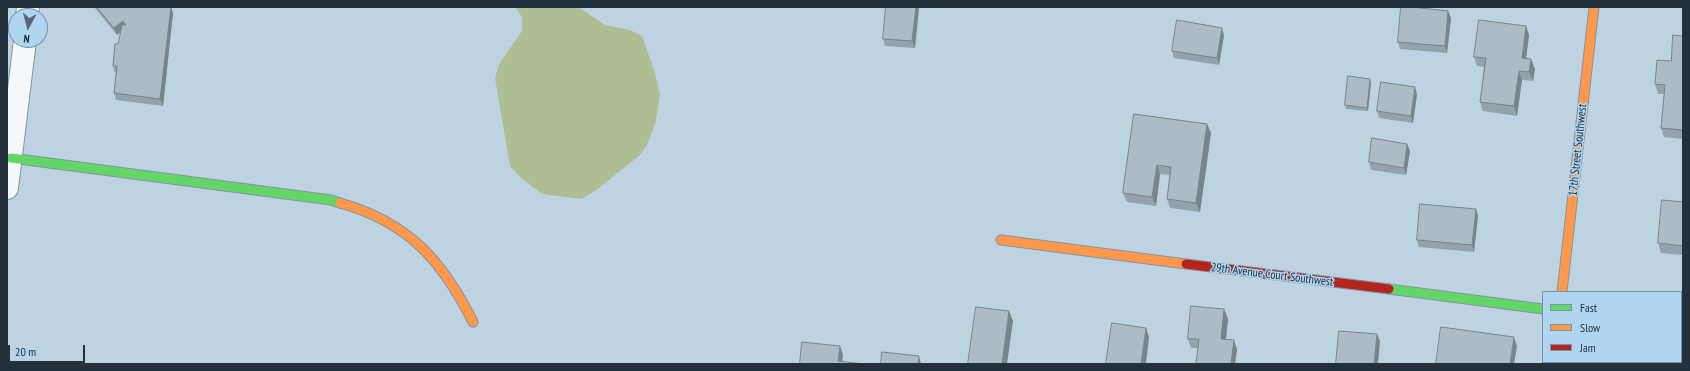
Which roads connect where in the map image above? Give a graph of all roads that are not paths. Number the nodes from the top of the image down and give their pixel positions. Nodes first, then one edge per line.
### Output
1 (1594, 7) edge
2 (23, 48) edge
3 (11, 158) junction
4 (7, 188) edge
5 (1001, 240) dead end
6 (1562, 291) edge
7 (1542, 309) edge
8 (473, 322) dead end

1 - 6 street, 17th Street Southwest
2 - 3 street
3 - 4 street
3 - 8 street
5 - 7 street, 29th Avenue Court Southwest

